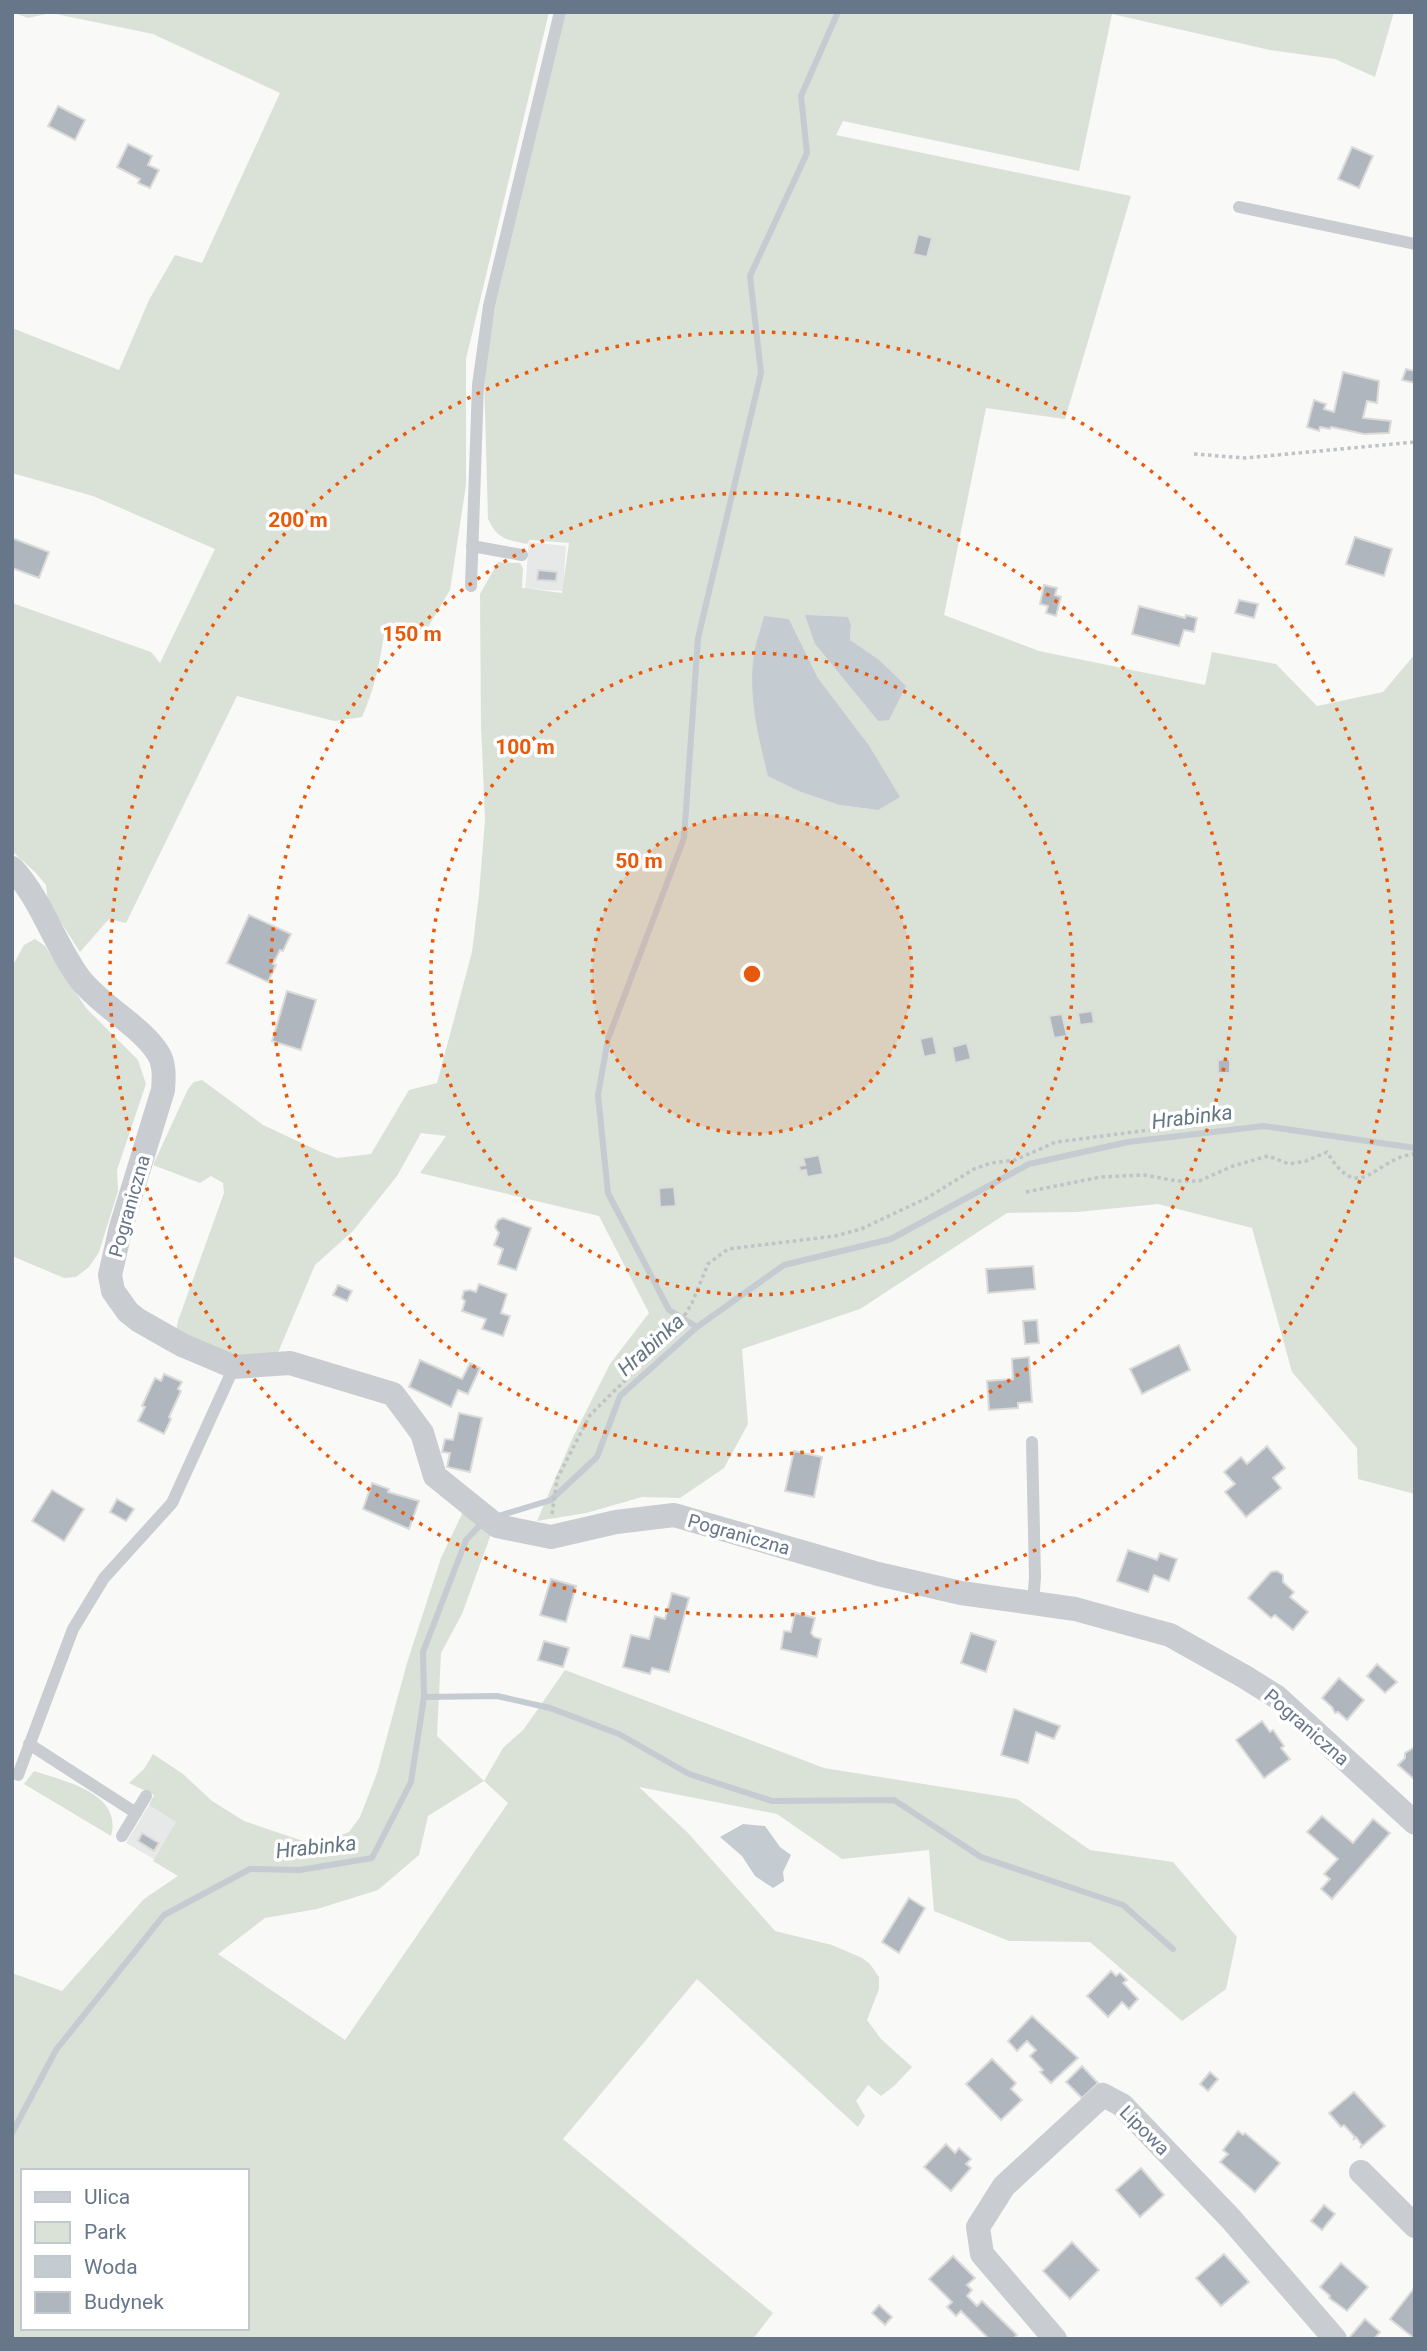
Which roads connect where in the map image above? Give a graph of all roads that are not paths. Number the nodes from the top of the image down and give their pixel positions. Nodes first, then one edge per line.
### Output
1 (560, 12) edge
2 (1239, 207) dead end
3 (1415, 244) edge
4 (472, 546) junction
5 (522, 555) dead end
6 (471, 586) dead end
7 (12, 868) edge
8 (234, 1367) junction
9 (1032, 1442) dead end
10 (1033, 1604) junction
11 (29, 1744) junction
12 (18, 1775) dead end
13 (146, 1796) dead end
14 (136, 1813) junction
15 (1415, 1824) edge
16 (122, 1836) dead end
17 (1362, 2172) dead end
18 (1415, 2226) edge
19 (1046, 2336) edge
20 (1335, 2339) edge

1 - 4 lane
2 - 3 lane
4 - 5 lane
4 - 6 lane
7 - 8 street, Pograniczna
8 - 10 street, Pograniczna
8 - 11 lane
9 - 10 lane
10 - 15 street, Pograniczna
11 - 12 lane
11 - 14 lane
13 - 14 lane
14 - 16 lane
17 - 18 street
19 - 20 street, Lipowa

